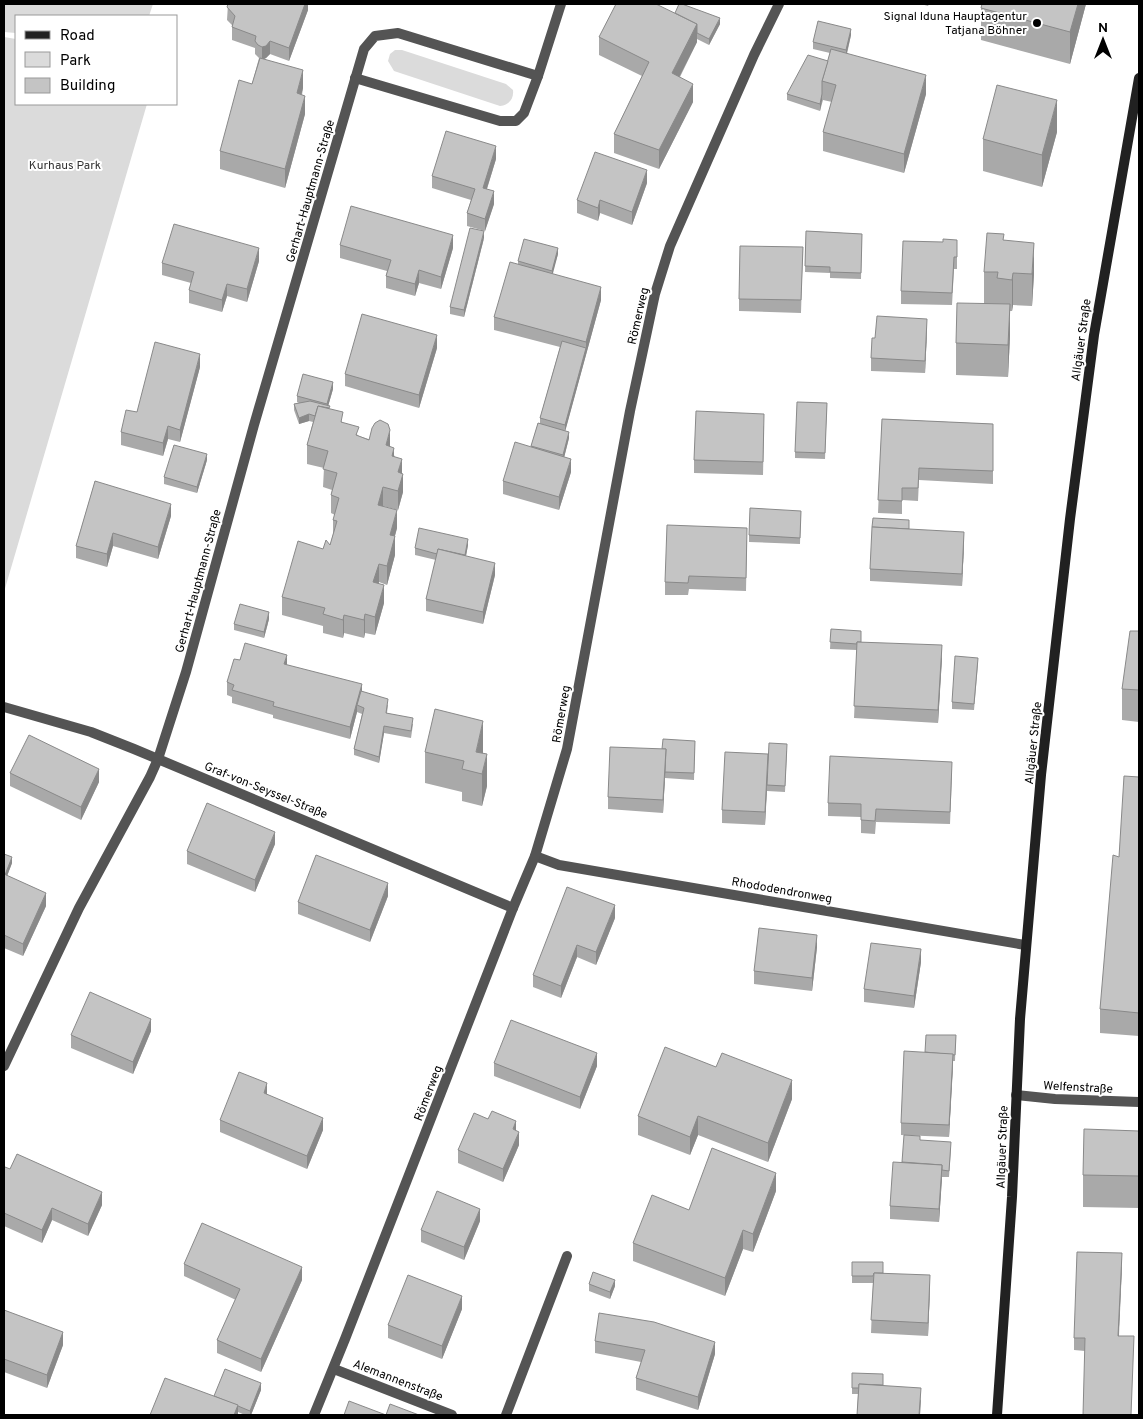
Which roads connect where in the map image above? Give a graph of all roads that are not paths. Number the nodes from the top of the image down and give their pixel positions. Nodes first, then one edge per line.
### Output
1 (561, 4) edge
2 (780, 4) edge
3 (538, 76) junction
4 (355, 78) junction
5 (1139, 78) edge
6 (4, 707) edge
7 (158, 759) junction
8 (535, 856) junction
9 (513, 908) junction
10 (1025, 945) junction
11 (4, 1066) edge
12 (1016, 1095) junction
13 (1139, 1102) edge
14 (567, 1256) dead end
15 (334, 1369) junction
16 (314, 1415) edge
17 (452, 1415) edge
18 (506, 1415) edge
19 (997, 1415) edge

1 - 3 street
2 - 8 street, Römerweg
3 - 4 street, Gerhart-Hauptmann-Straße
3 - 4 street
4 - 7 street, Gerhart-Hauptmann-Straße
5 - 10 main road, Allgäuer Straße
6 - 7 street, Graf-von-Seyssel-Straße
7 - 9 street, Graf-von-Seyssel-Straße
7 - 11 street, Gerhart-Hauptmann-Straße
8 - 9 street, Römerweg
8 - 10 street, Rhododendronweg
9 - 15 street, Römerweg
10 - 12 main road, Allgäuer Straße
12 - 13 street, Welfenstraße
12 - 19 main road, Allgäuer Straße
14 - 18 street
15 - 16 street, Römerweg
15 - 17 street, Alemannenstraße

